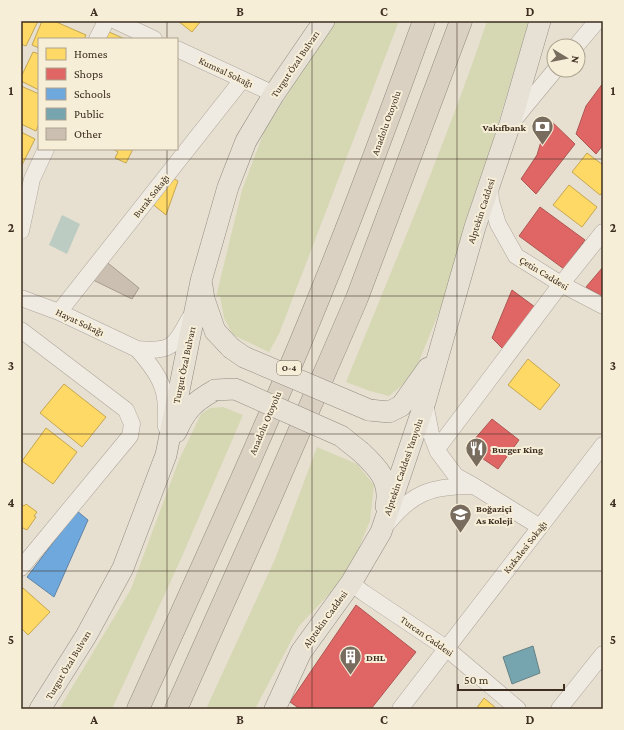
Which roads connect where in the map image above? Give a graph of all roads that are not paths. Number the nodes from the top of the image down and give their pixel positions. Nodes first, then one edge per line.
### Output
1 (115, 21) edge
2 (324, 21) edge
3 (424, 21) edge
4 (461, 21) edge
5 (540, 21) edge
6 (597, 21) edge
7 (98, 38) edge
8 (152, 38) edge
9 (583, 38) edge
10 (178, 50) edge
11 (549, 78) edge
12 (242, 80) junction
13 (274, 94) junction
14 (510, 124) junction
15 (46, 150) edge
16 (490, 179) junction
17 (21, 231) edge
18 (603, 232) edge
19 (202, 281) junction
20 (561, 284) junction
21 (21, 298) edge
22 (603, 306) edge
23 (195, 309) junction
24 (59, 312) junction
25 (21, 330) edge
26 (137, 349) junction
27 (438, 354) junction
28 (425, 402) junction
29 (603, 445) edge
30 (437, 449) junction
31 (166, 455) junction
32 (474, 486) junction
33 (540, 527) junction
34 (380, 532) junction
35 (21, 568) edge
36 (351, 583) junction
37 (446, 648) junction
38 (603, 654) edge
39 (40, 709) edge
40 (138, 709) edge
41 (176, 709) edge
42 (275, 709) edge
43 (400, 709) edge
44 (518, 709) edge
45 (559, 709) edge

1 - 7 street
1 - 8 street
2 - 13 main road, Turgut Özal Bulvarı
3 - 40 highway, Anadolu Otoyolu / O-4
4 - 41 highway
5 - 14 main road, Alptekin Caddesi
6 - 9 street
10 - 12 street, Kumsal Sokağı
11 - 14 street
12 - 13 street, Kumsal Sokağı
12 - 24 street, Burak Sokağı
13 - 19 main road, Turgut Özal Bulvarı
14 - 16 main road, Alptekin Caddesi
15 - 17 street
16 - 20 street, Çetin Caddesi
16 - 27 main road, Alptekin Caddesi
18 - 20 street
19 - 23 main road, Turgut Özal Bulvarı
19 - 27 main road, bridge
20 - 22 street, Çetin Caddesi
20 - 30 street
21 - 24 street, Hayat Sokağı
23 - 26 street
23 - 31 main road, Turgut Özal Bulvarı
24 - 26 street, Hayat Sokağı
25 - 35 street
26 - 31 street
27 - 28 main road, Alptekin Caddesi
28 - 30 street
28 - 34 main road, Alptekin Caddesi Yanyolu
29 - 33 street, Kızkalesi Sokağı
30 - 32 street
31 - 34 main road, bridge
31 - 39 main road, Turgut Özal Bulvarı
32 - 33 street
32 - 34 street
33 - 37 street, Kızkalesi Sokağı
34 - 36 main road, Alptekin Caddesi
36 - 37 street, Turcan Caddesi
36 - 42 main road, Alptekin Caddesi
37 - 43 street, Kızkalesi Sokağı
37 - 44 street, Turcan Caddesi
38 - 45 street

